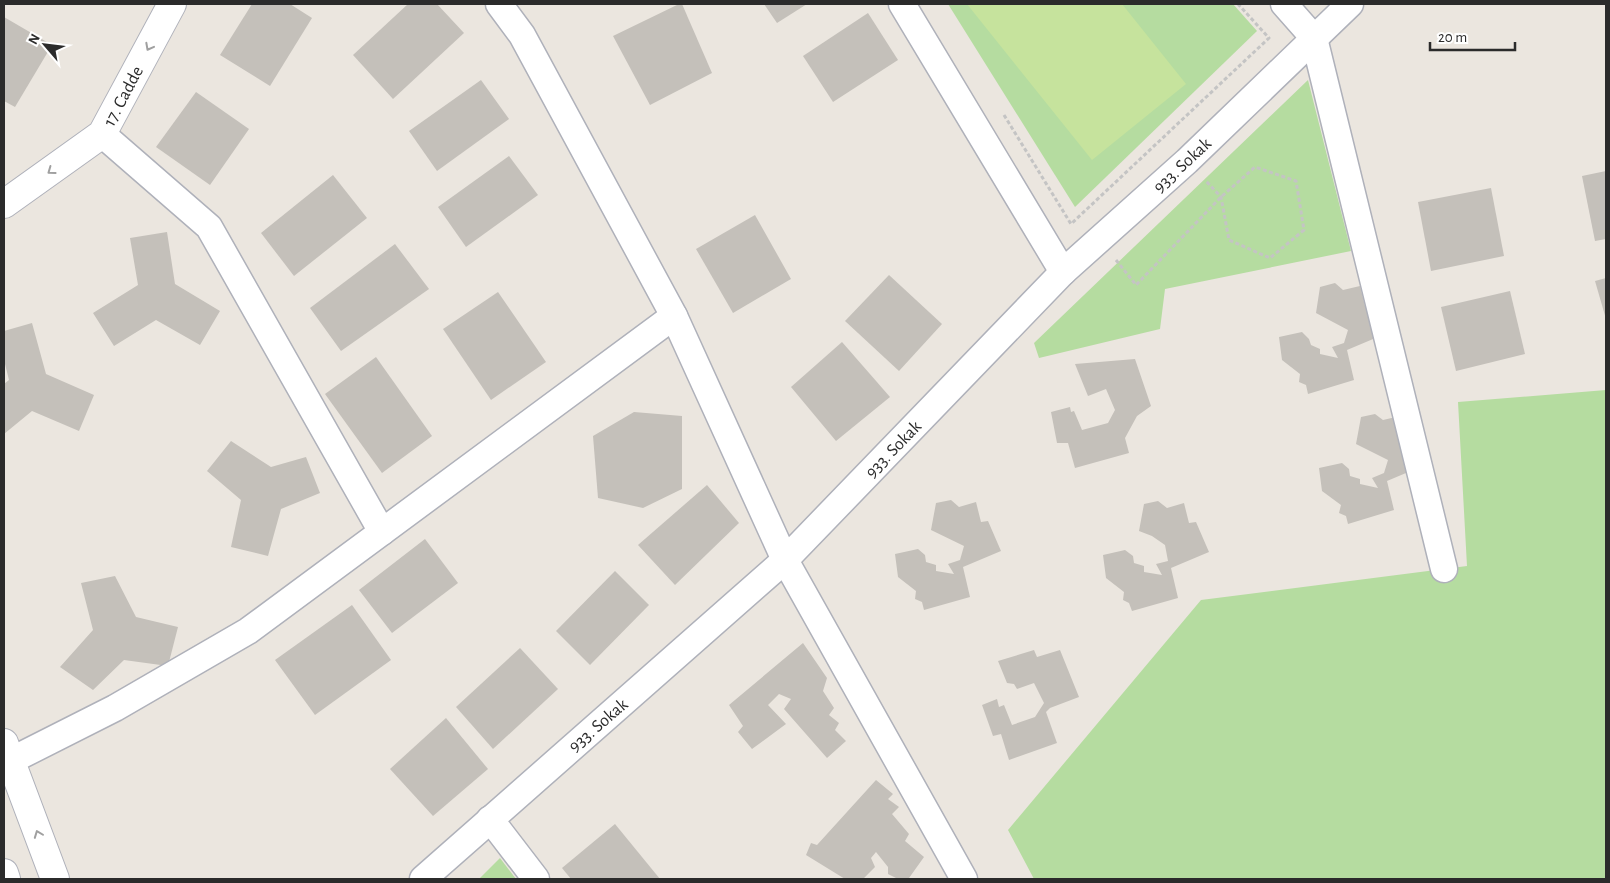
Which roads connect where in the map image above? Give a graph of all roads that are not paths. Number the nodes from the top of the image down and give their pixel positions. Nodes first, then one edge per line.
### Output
1 (172, 4) edge
2 (499, 4) edge
3 (902, 4) edge
4 (1284, 4) edge
5 (1350, 4) edge
6 (1314, 38) junction
7 (102, 134) junction
8 (4, 204) edge
9 (1063, 272) junction
10 (674, 316) junction
11 (382, 532) junction
12 (785, 560) junction
13 (1444, 569) dead end
14 (7, 752) edge
15 (490, 819) junction
16 (4, 873) edge
17 (6, 879) edge
18 (56, 879) edge
19 (423, 879) edge
20 (536, 879) edge
21 (964, 879) edge

1 -> 7 main road, 17. Cadde
2 - 10 street
3 - 9 street
4 - 6 street
5 - 6 street, 933. Sokak
6 - 9 street, 933. Sokak
6 - 13 street
7 -> 8 main road, 17. Cadde
7 - 11 street
9 - 12 street, 933. Sokak
10 - 11 street
10 - 12 street
11 - 14 street
12 - 15 street, 933. Sokak
12 - 21 street
18 -> 14 main road
15 - 19 street, 933. Sokak
15 - 20 street
16 - 17 main road

